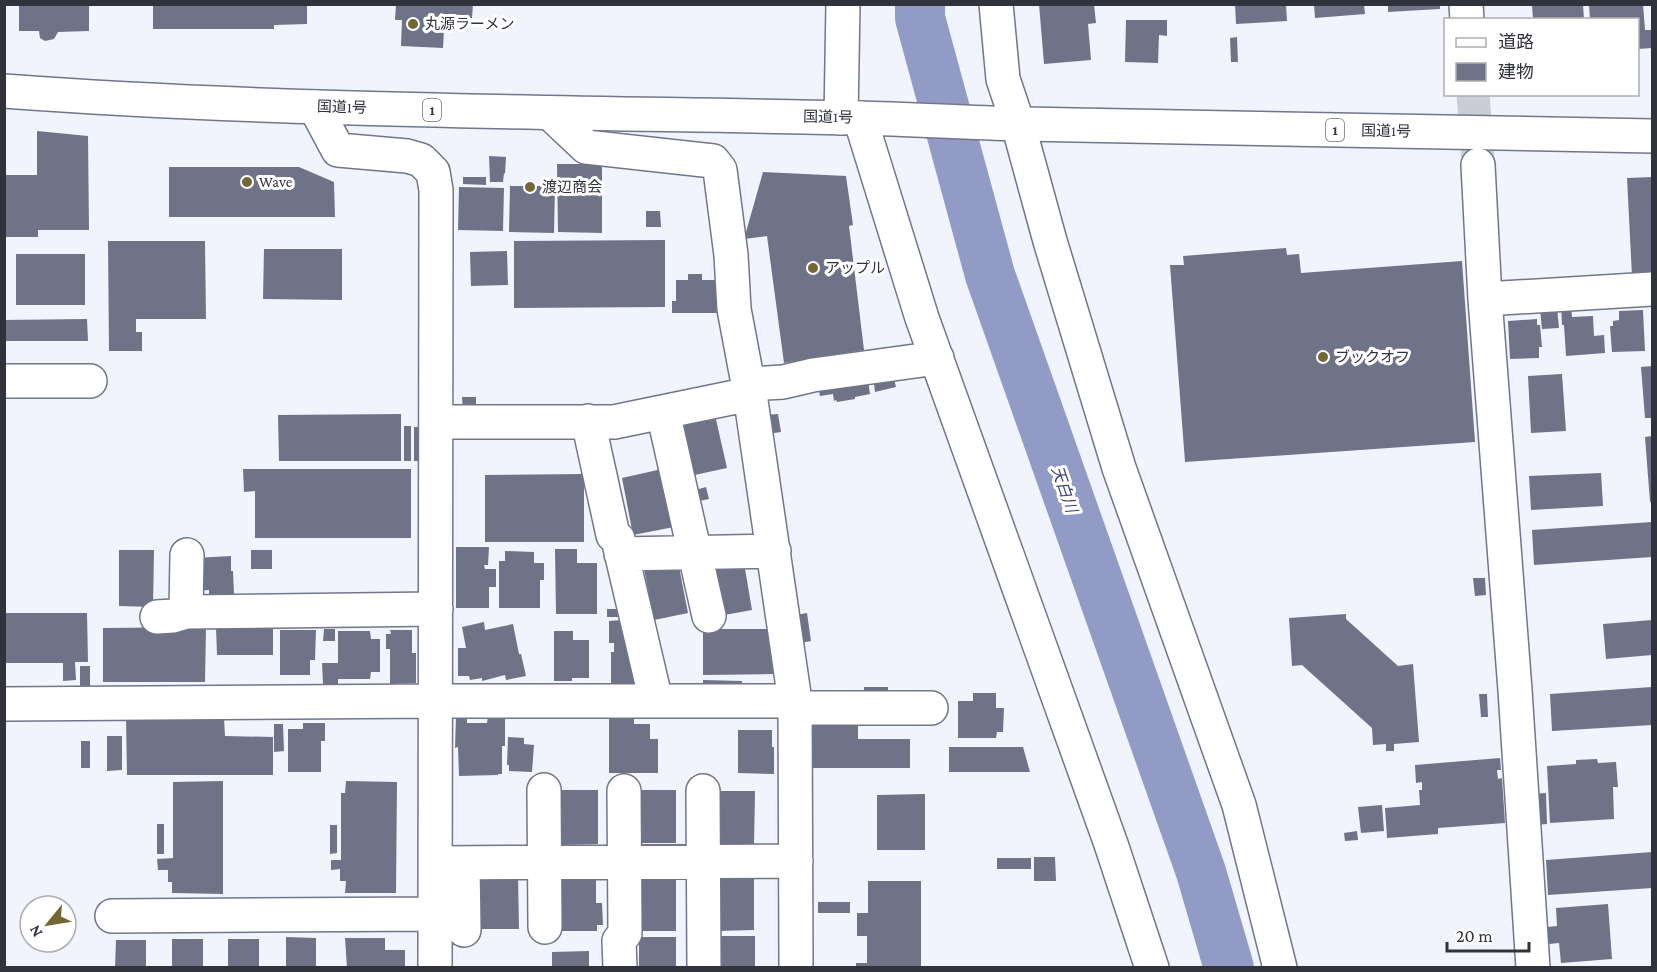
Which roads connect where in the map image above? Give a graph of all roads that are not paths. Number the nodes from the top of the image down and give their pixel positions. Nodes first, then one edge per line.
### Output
1 (843, 4) edge
2 (996, 4) edge
3 (4, 91) edge
4 (315, 107) junction
5 (550, 113) junction
6 (850, 118) junction
7 (1018, 124) junction
8 (1653, 136) edge
9 (1478, 165) tunnel mouth
10 (1653, 289) edge
11 (1485, 299) junction
12 (937, 358) junction
13 (4, 381) edge
14 (90, 381) dead end
15 (749, 389) junction
16 (663, 412) junction
17 (588, 421) junction
18 (436, 422) junction
19 (774, 551) junction
20 (695, 552) junction
21 (621, 554) junction
22 (187, 555) dead end
23 (436, 609) junction
24 (709, 616) dead end
25 (435, 701) junction
26 (656, 701) junction
27 (4, 704) edge
28 (795, 705) junction
29 (931, 708) dead end
30 (544, 790) dead end
31 (624, 791) dead end
32 (703, 791) dead end
33 (624, 861) junction
34 (796, 861) junction
35 (544, 862) junction
36 (704, 862) junction
37 (449, 863) junction
38 (436, 914) junction
39 (112, 916) dead end
40 (544, 927) dead end
41 (464, 930) dead end
42 (435, 968) edge
43 (620, 968) edge
44 (704, 968) edge
45 (796, 968) edge
46 (1152, 968) edge
47 (1280, 968) edge
48 (1533, 968) edge

1 - 6 main road
2 - 7 main road
3 - 4 main road, 国道1号 / 1
4 - 5 main road, 国道1号 / 1
4 - 18 main road
5 - 6 main road, 国道1号 / 1
5 - 15 main road
6 - 7 main road, 国道1号 / 1
6 - 12 main road
7 - 8 main road, 国道1号 / 1
7 - 47 main road
9 - 11 main road
10 - 11 main road
11 - 48 main road
12 - 15 main road
12 - 46 main road
13 - 14 main road
15 - 16 main road
15 - 19 main road
16 - 17 main road
16 - 20 main road
17 - 18 main road
17 - 21 main road
18 - 23 main road
19 - 20 main road
19 - 28 main road
20 - 21 main road
20 - 24 main road
21 - 26 main road
22 - 23 main road
23 - 25 main road
25 - 26 main road
25 - 27 main road
25 - 37 main road
26 - 28 main road
28 - 29 main road
28 - 34 main road
30 - 35 main road
31 - 33 main road
32 - 36 main road
33 - 35 main road
33 - 36 main road
33 - 43 main road
34 - 36 main road
34 - 45 main road
35 - 37 main road
35 - 40 main road
36 - 44 main road
37 - 38 main road
37 - 41 main road
38 - 39 main road
38 - 42 main road

